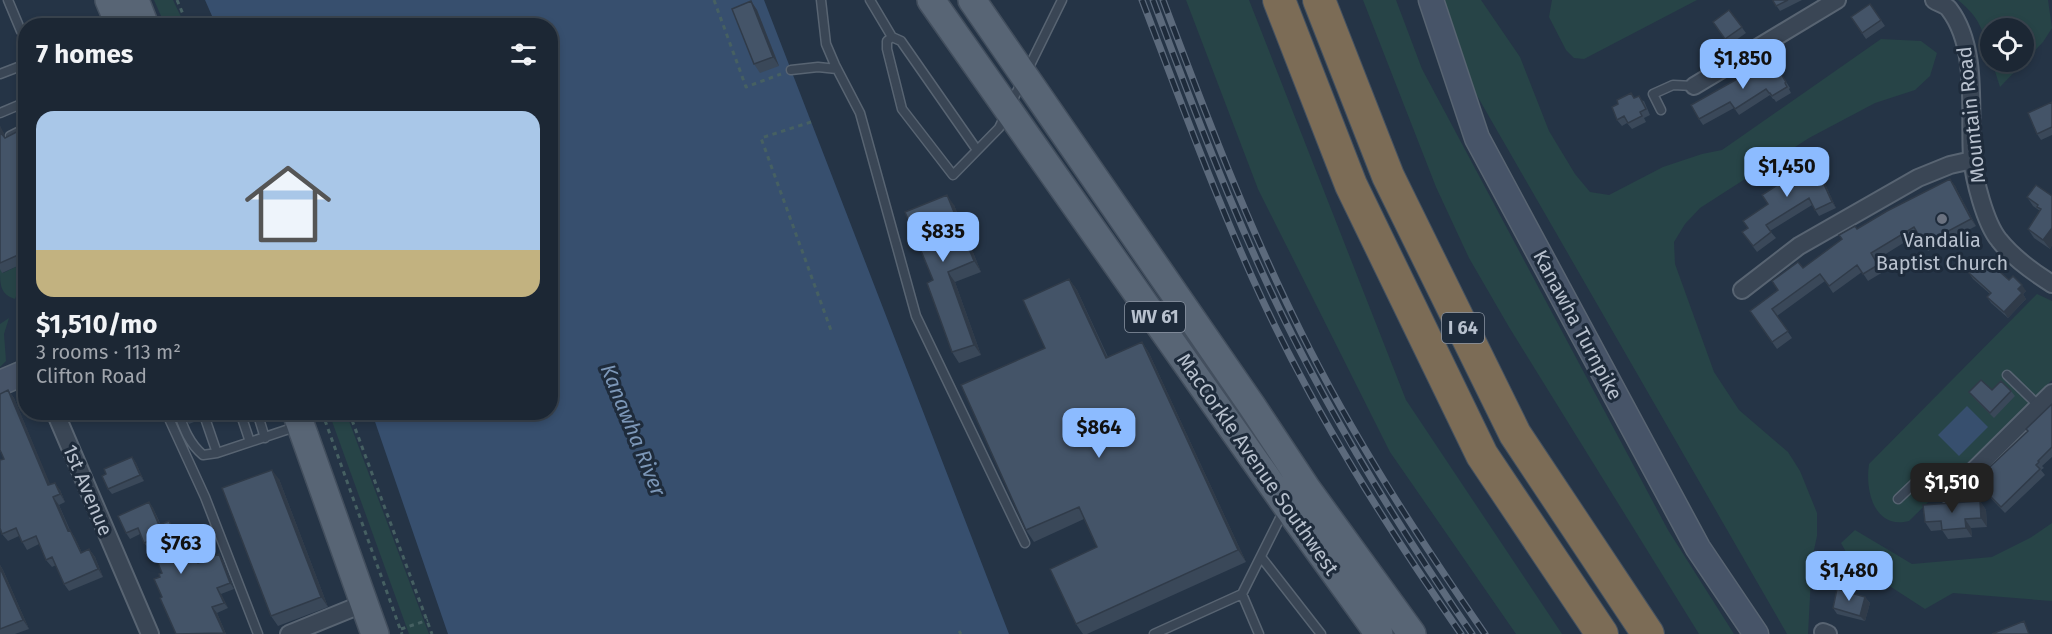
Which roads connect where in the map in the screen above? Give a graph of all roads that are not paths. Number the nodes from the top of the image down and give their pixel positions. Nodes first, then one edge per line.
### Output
1 (8, 0) edge
2 (135, 0) edge
3 (821, 0) edge
4 (870, 0) edge
5 (932, 0) edge
6 (972, 0) edge
7 (1062, 0) edge
8 (1279, 0) edge
9 (1319, 0) edge
10 (1431, 0) edge
11 (1837, 0) edge
12 (1934, 0) edge
13 (123, 18) edge
14 (18, 24) edge
15 (892, 37) junction
16 (18, 67) edge
17 (837, 69) junction
18 (791, 70) road end
19 (0, 75) edge
20 (1023, 76) junction
21 (1694, 86) joint
22 (18, 105) edge
23 (1660, 110) dead end
24 (1009, 111) junction
25 (0, 113) edge
26 (18, 132) edge
27 (10, 136) edge
28 (977, 150) junction
29 (1972, 160) junction
30 (2052, 284) edge
31 (1742, 290) dead end
32 (18, 375) edge
33 (2007, 375) dead end
34 (0, 383) edge
35 (2052, 393) edge
36 (2039, 406) junction
37 (58, 420) edge
38 (170, 420) edge
39 (181, 420) edge
40 (206, 420) edge
41 (243, 420) edge
42 (259, 420) edge
43 (300, 420) edge
44 (307, 420) edge
45 (265, 438) junction
46 (250, 442) junction
47 (217, 453) junction
48 (1952, 492) joint
49 (1297, 497) junction
50 (1898, 499) dead end
51 (1024, 543) edge
52 (1261, 557) junction
53 (1242, 594) junction
54 (365, 603) junction
55 (393, 632) edge
56 (150, 634) edge
57 (258, 634) edge
58 (289, 634) edge
59 (1154, 634) edge
60 (1258, 634) edge
61 (1321, 634) edge
62 (1379, 634) edge
63 (1412, 634) edge
64 (1602, 634) edge
65 (1648, 634) edge
66 (1756, 634) edge

1 - 14 lane
2 - 13 main road
3 - 17 lane
4 - 15 lane
5 - 24 main road, MacCorkle Avenue Southwest / WV 61
6 - 20 main road, MacCorkle Avenue Southwest / WV 61
7 - 20 lane
8 - 64 highway, I 64
9 - 65 highway, I 64
10 - 66 main road, Kanawha Turnpike
11 - 21 street
12 - 29 street, Mountain Road
15 - 28 lane
15 - 28 lane
16 - 19 lane
17 - 18 lane
17 - 51 lane
20 - 24 lane
20 - 49 main road, MacCorkle Avenue Southwest / WV 61
21 - 23 lane
22 - 25 lane
24 - 28 lane
24 - 49 main road, MacCorkle Avenue Southwest / WV 61
26 - 27 lane
29 - 30 street, Mountain Road
29 - 31 street
32 - 34 main road
33 - 36 lane
35 - 36 street
36 - 48 street
37 - 56 street, 1st Avenue
38 - 57 lane
39 - 47 lane
40 - 47 lane
41 - 46 lane
42 - 45 lane
43 - 45 lane
44 - 54 main road
45 - 46 lane
46 - 47 lane
48 - 50 lane
49 - 52 lane
49 - 62 main road, MacCorkle Avenue Southwest / WV 61
49 - 63 main road, MacCorkle Avenue Southwest / WV 61
52 - 53 lane
52 - 61 lane
53 - 59 lane
53 - 60 lane
54 - 55 main road
54 - 58 street

